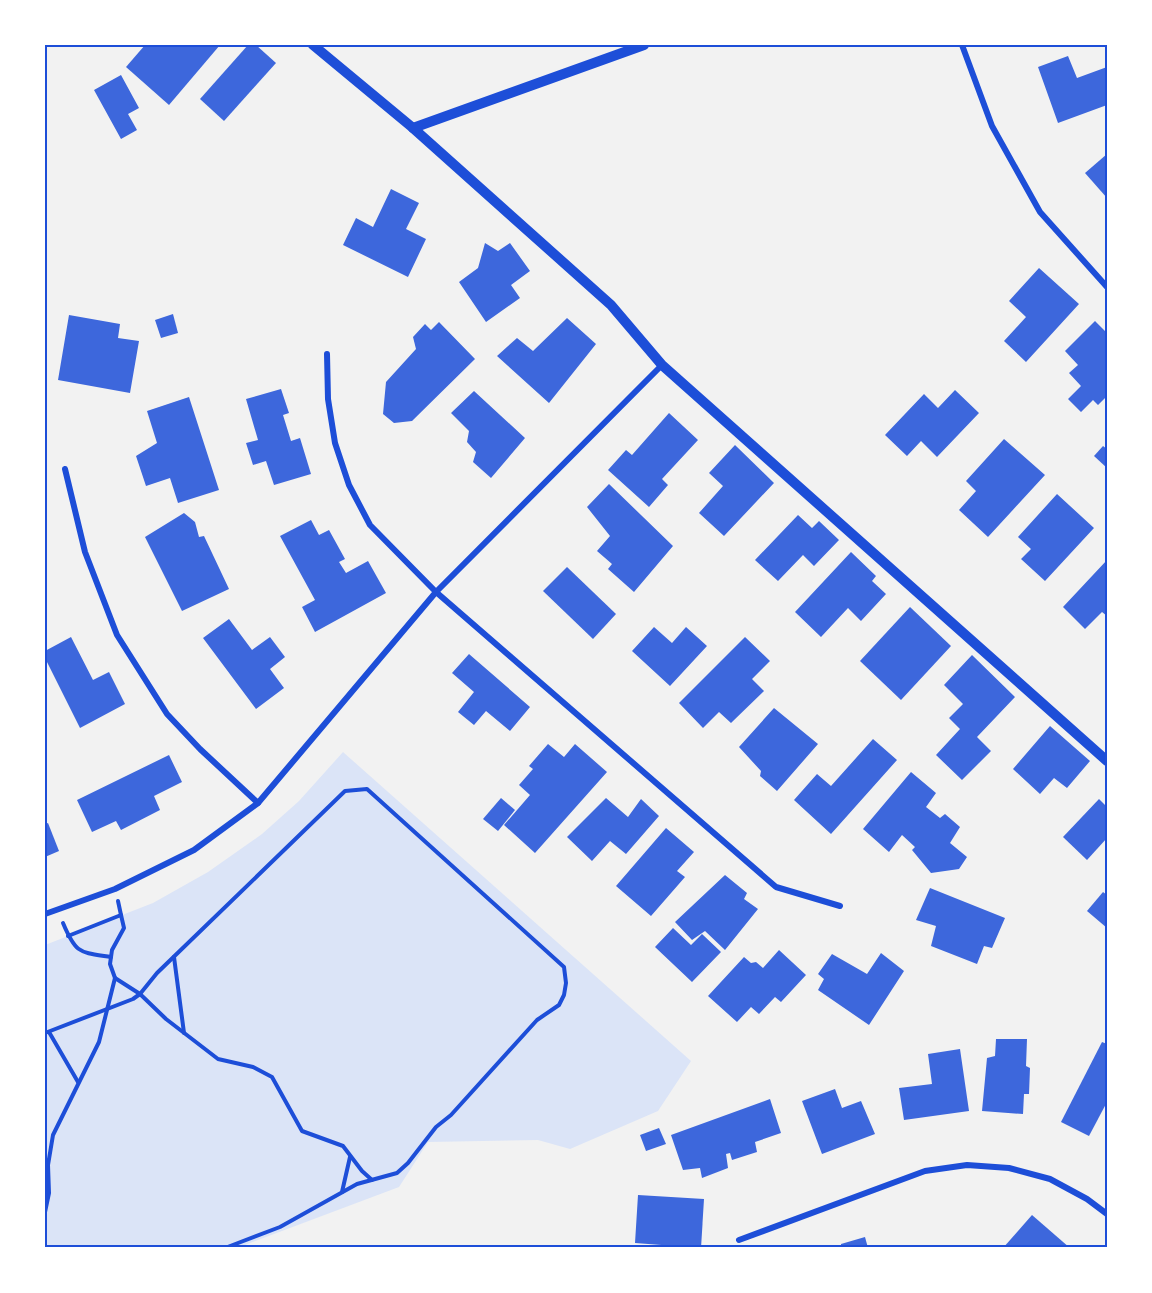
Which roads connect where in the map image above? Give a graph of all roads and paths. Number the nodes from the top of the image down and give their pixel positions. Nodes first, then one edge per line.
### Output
1 (313, 45) edge
2 (644, 45) edge
3 (962, 45) edge
4 (413, 128) junction
5 (1107, 287) edge
6 (327, 354) dead end
7 (662, 365) junction
8 (65, 469) dead end
9 (436, 592) junction
10 (1107, 760) edge
11 (258, 803) junction
12 (840, 906) dead end
13 (45, 914) edge
14 (111, 957) junction
15 (174, 957) junction
16 (115, 978) junction
17 (140, 994) junction
18 (108, 1010) junction
19 (47, 1033) edge
20 (184, 1034) junction
21 (78, 1082) junction
22 (350, 1156) junction
23 (372, 1180) junction
24 (342, 1192) junction
25 (45, 1212) edge
26 (1107, 1214) edge
27 (739, 1240) dead end
28 (225, 1248) edge

1 - 4 street
2 - 4 street
3 - 5 street
4 - 7 street
6 - 9 street
7 - 9 street
7 - 10 street
8 - 11 street
9 - 11 street
9 - 12 street
11 - 13 street
14 - 14 path
14 - 16 path
15 - 17 path
15 - 20 path
15 - 23 path
16 - 17 path
16 - 18 path
17 - 18 path
17 - 20 path
18 - 19 path
18 - 21 path
19 - 21 path
20 - 22 path
21 - 25 path
22 - 23 path
22 - 24 path
23 - 24 path
24 - 28 path
26 - 27 street

